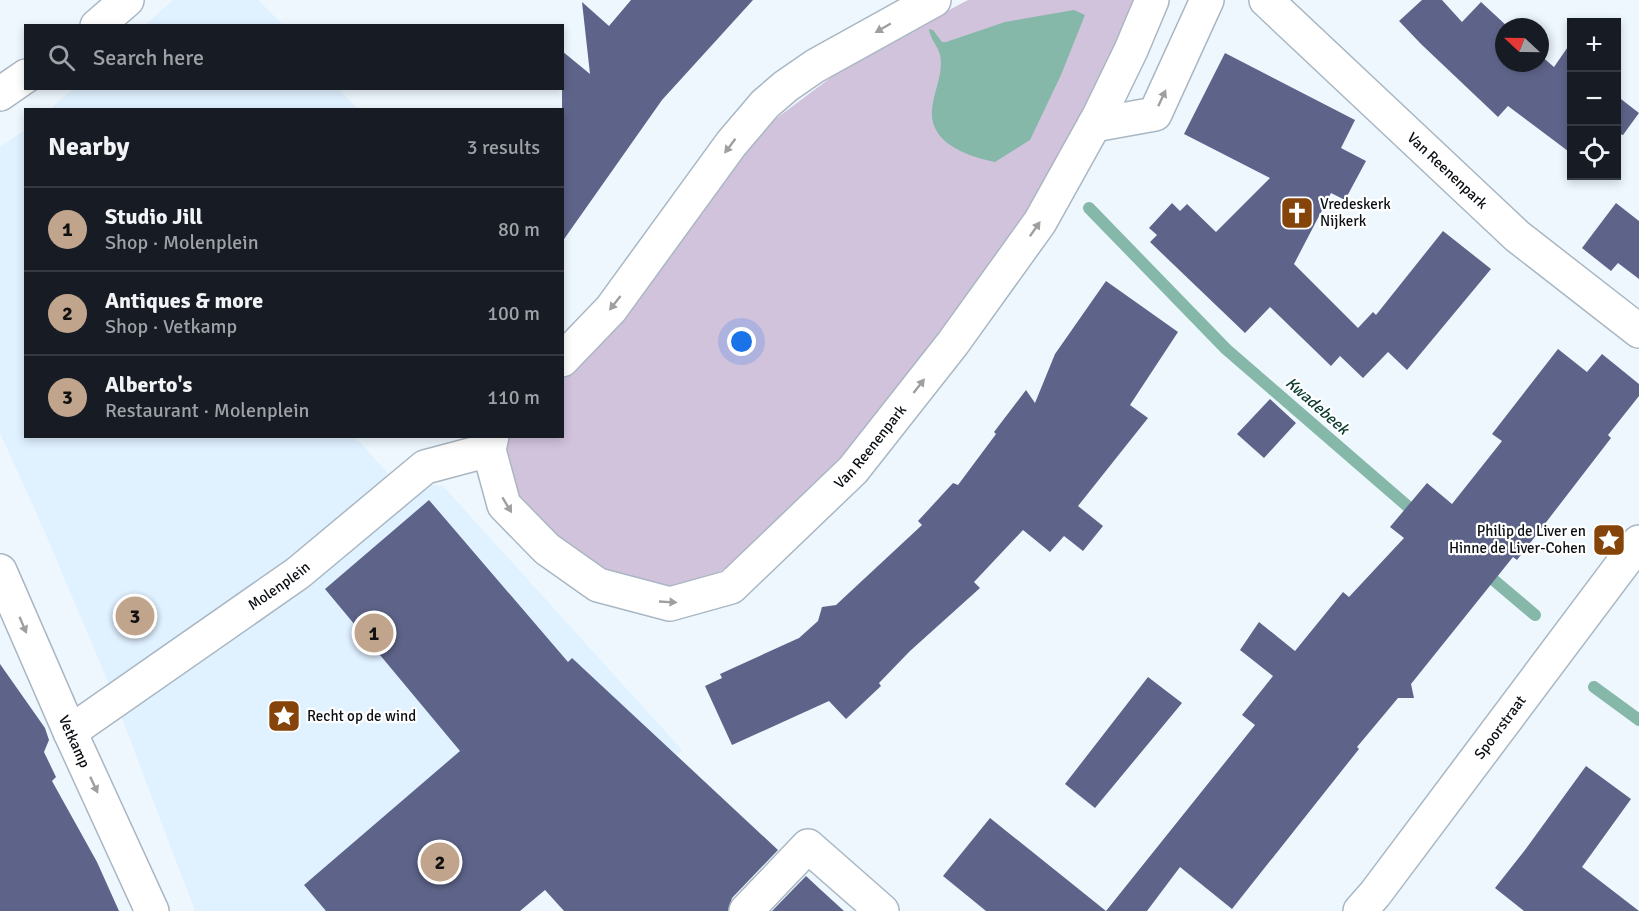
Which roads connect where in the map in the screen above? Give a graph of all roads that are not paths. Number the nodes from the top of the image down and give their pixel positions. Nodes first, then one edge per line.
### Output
1 (127, 0) edge
2 (934, 0) edge
3 (1152, 0) edge
4 (1207, 0) edge
5 (1266, 0) edge
6 (100, 24) edge
7 (24, 77) edge
8 (0, 94) edge
9 (1094, 125) junction
10 (1639, 331) edge
11 (564, 358) edge
12 (490, 443) edge
13 (1639, 542) edge
14 (0, 571) edge
15 (111, 728) dead end
16 (70, 732) junction
17 (1377, 905) edge
18 (152, 911) edge
19 (746, 911) edge
20 (882, 911) edge

1 - 6 street
2 -> 11 street
3 - 9 street, Van Reenenpark
9 -> 4 street
5 - 10 street, Van Reenenpark
7 - 8 street
12 -> 9 street, Van Reenenpark
12 - 16 street, Molenplein
13 - 17 street, Spoorstraat
14 -> 16 street, Vetkamp
15 - 16 street
16 -> 18 street, Vetkamp
19 - 20 street

